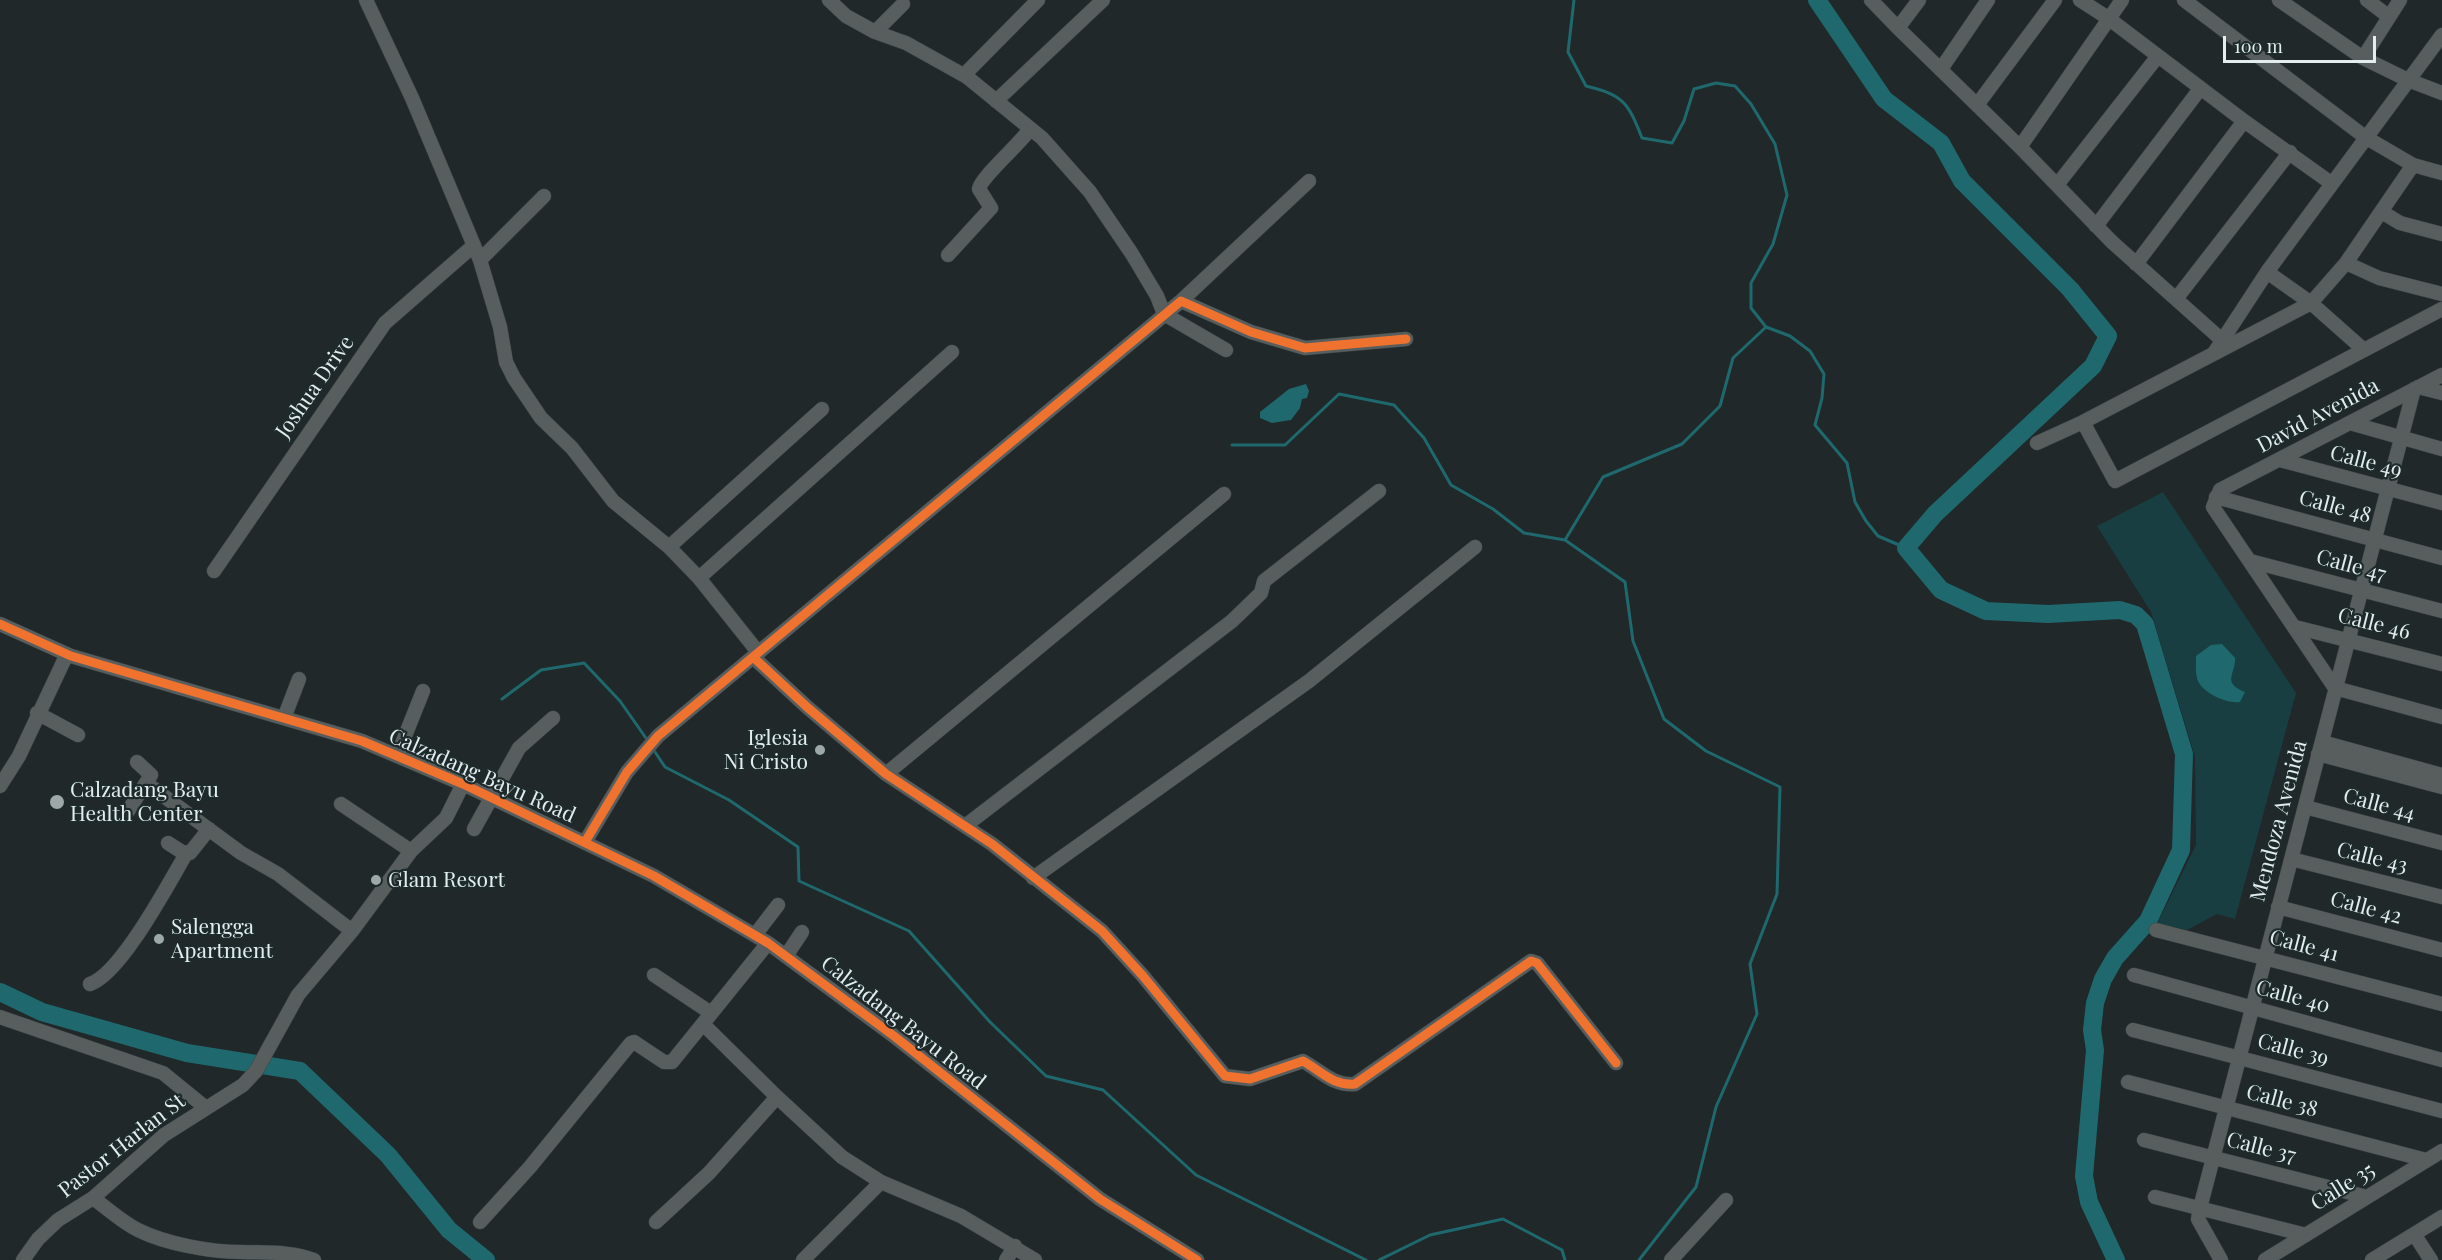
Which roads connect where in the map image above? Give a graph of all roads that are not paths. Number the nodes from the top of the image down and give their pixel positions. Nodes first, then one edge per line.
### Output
1 (366, 0) edge
2 (829, 0) edge
3 (1038, 0) edge
4 (1103, 0) edge
5 (1871, 0) edge
6 (1919, 0) edge
7 (1988, 0) edge
8 (2055, 0) edge
9 (2080, 0) edge
10 (2122, 0) edge
11 (2184, 0) edge
12 (2279, 0) edge
13 (2367, 0) edge
14 (2400, 0) edge
15 (903, 4) dead end
16 (2388, 16) junction
17 (2108, 18) junction
18 (1898, 28) junction
19 (875, 32) junction
20 (2442, 35) edge
21 (2158, 56) junction
22 (2363, 58) junction
23 (1941, 69) junction
24 (964, 75) junction
25 (2408, 81) junction
26 (2200, 89) junction
27 (2442, 93) edge
28 (996, 101) junction
29 (1977, 105) junction
30 (2244, 121) junction
31 (1030, 129) junction
32 (2365, 136) junction
33 (2020, 147) junction
34 (2290, 152) junction
35 (2413, 165) junction
36 (2442, 172) edge
37 (1309, 181) dead end
38 (2331, 183) junction
39 (2057, 185) junction
40 (544, 196) dead end
41 (2382, 212) junction
42 (2096, 226) junction
43 (2442, 234) edge
44 (472, 247) junction
45 (948, 255) dead end
46 (480, 260) junction
47 (2136, 264) junction
48 (2346, 264) junction
49 (2267, 272) junction
50 (2442, 294) edge
51 (2176, 299) junction
52 (1181, 302) junction
53 (2311, 303) junction
54 (2442, 309) edge
55 (1164, 314) junction
56 (1406, 339) dead end
57 (2223, 341) junction
58 (1226, 350) dead end
59 (2364, 350) junction
60 (952, 352) dead end
61 (2213, 354) junction
62 (2442, 375) edge
63 (2416, 388) junction
64 (2442, 393) edge
65 (822, 409) dead end
66 (2083, 422) junction
67 (2350, 423) junction
68 (2401, 438) junction
69 (2037, 443) dead end
70 (2442, 449) edge
71 (2280, 460) junction
72 (2387, 489) junction
73 (1379, 491) dead end
74 (1224, 494) dead end
75 (2217, 498) junction
76 (2442, 503) edge
77 (2374, 540) junction
78 (669, 547) junction
79 (1475, 547) dead end
80 (2442, 558) edge
81 (2250, 561) junction
82 (214, 570) dead end
83 (699, 578) junction
84 (2361, 591) junction
85 (2442, 611) edge
86 (0, 624) edge
87 (2295, 627) junction
88 (2348, 639) junction
89 (67, 654) junction
90 (756, 654) junction
91 (2442, 664) edge
92 (298, 679) dead end
93 (2335, 688) junction
94 (423, 691) dead end
95 (37, 713) junction
96 (2442, 717) edge
97 (284, 718) junction
98 (553, 718) dead end
99 (78, 735) dead end
100 (2320, 748) junction
101 (397, 756) junction
102 (136, 762) dead end
103 (886, 774) junction
104 (2442, 775) edge
105 (146, 783) junction
106 (463, 784) junction
107 (0, 786) edge
108 (2442, 788) edge
109 (492, 799) junction
110 (341, 804) dead end
111 (2305, 807) junction
112 (128, 811) dead end
113 (965, 826) junction
114 (209, 829) junction
115 (474, 829) dead end
116 (585, 842) junction
117 (168, 843) dead end
118 (2442, 843) edge
119 (411, 851) junction
120 (186, 854) junction
121 (2291, 859) junction
122 (1033, 878) junction
123 (2442, 897) edge
124 (778, 905) dead end
125 (2278, 907) junction
126 (2156, 930) dead end
127 (352, 932) junction
128 (802, 932) dead end
129 (755, 935) junction
130 (768, 943) junction
131 (2442, 950) edge
132 (786, 956) junction
133 (2265, 958) junction
134 (654, 975) dead end
135 (2134, 975) dead end
136 (90, 984) dead end
137 (2442, 1004) edge
138 (2252, 1008) junction
139 (0, 1017) edge
140 (708, 1019) junction
141 (2133, 1030) dead end
142 (2239, 1058) junction
143 (2442, 1060) edge
144 (1616, 1063) dead end
145 (2128, 1082) dead end
146 (777, 1098) junction
147 (206, 1108) junction
148 (2226, 1108) junction
149 (2442, 1111) edge
150 (2144, 1140) dead end
151 (2442, 1151) edge
152 (2213, 1158) junction
153 (2426, 1160) junction
154 (881, 1182) junction
155 (2155, 1197) dead end
156 (2367, 1197) junction
157 (93, 1198) junction
158 (1726, 1200) dead end
159 (2200, 1208) junction
160 (2442, 1216) edge
161 (656, 1221) dead end
162 (480, 1222) dead end
163 (2414, 1234) junction
164 (2306, 1235) junction
165 (1015, 1246) junction
166 (23, 1260) edge
167 (314, 1260) edge
168 (803, 1260) edge
169 (1006, 1260) edge
170 (1035, 1260) edge
171 (1197, 1260) edge
172 (1671, 1260) edge
173 (2222, 1260) edge
174 (2265, 1260) edge
175 (2372, 1260) edge
176 (2431, 1260) edge

1 - 44 street
2 - 19 street
3 - 24 street
4 - 28 street
5 - 18 street
6 - 18 street
7 - 23 street
8 - 29 street
9 - 17 street
10 - 17 street
11 - 32 street
12 - 22 street
13 - 16 street
14 - 16 street
15 - 19 street
16 - 22 street
17 - 21 street
17 - 33 street
18 - 23 street
19 - 24 street
20 - 25 street
21 - 26 street
21 - 39 street
22 - 25 street
23 - 29 street
24 - 28 street
25 - 27 street
25 - 32 street
26 - 30 street
26 - 42 street
28 - 31 street
29 - 33 street
30 - 34 street
30 - 47 street
31 - 45 street
31 - 55 street
32 - 35 street
32 - 38 street
33 - 39 street
34 - 38 street
34 - 51 street
35 - 36 street
35 - 41 street
37 - 52 street
38 - 49 street
39 - 42 street
40 - 46 street
41 - 43 street
41 - 48 street
42 - 47 street
44 - 46 street
44 - 82 street, Joshua Drive
46 - 78 street
47 - 51 street
48 - 50 street
48 - 53 street
49 - 53 street
49 - 57 street
51 - 57 street
52 - 55 street
52 - 56 street
53 - 59 street
53 - 61 street
54 - 59 street
55 - 58 street
55 - 90 street
57 - 61 street
59 - 66 street
60 - 83 street
61 - 66 street
62 - 63 street, David Avenida
63 - 64 street
63 - 67 street, David Avenida
63 - 68 street, Mendoza Avenida
65 - 78 street
66 - 69 street
67 - 68 street
67 - 71 street, David Avenida
68 - 70 street
68 - 72 street, Mendoza Avenida
71 - 72 street, Calle 49
71 - 75 street, David Avenida
72 - 76 street, Calle 49
72 - 77 street, Mendoza Avenida
73 - 113 street
74 - 103 street
75 - 77 street, Calle 48
75 - 81 street
77 - 80 street, Calle 48
77 - 84 street, Mendoza Avenida
78 - 83 street
79 - 122 street
81 - 84 street, Calle 47
81 - 87 street
83 - 90 street
84 - 85 street, Calle 47
84 - 88 street, Mendoza Avenida
86 - 89 street, Calzadang Bayu Road
87 - 88 street, Calle 46
87 - 93 street
88 - 91 street, Calle 46
88 - 93 street, Mendoza Avenida
89 - 95 street
89 - 97 street, Calzadang Bayu Road
90 - 103 street
90 - 116 street
92 - 97 street
93 - 96 street
93 - 100 street, Mendoza Avenida
94 - 101 street
95 - 99 street
95 - 107 street
97 - 101 street, Calzadang Bayu Road
98 - 109 street
100 - 104 street
100 - 108 street
100 - 111 street, Mendoza Avenida
101 - 106 street, Calzadang Bayu Road
102 - 105 street
103 - 113 street
105 - 112 street
105 - 114 street
106 - 109 street, Calzadang Bayu Road
106 - 119 street, Pastor Harlan St
109 - 115 street
109 - 116 street, Calzadang Bayu Road
110 - 119 street
111 - 118 street, Calle 44
111 - 121 street, Mendoza Avenida
113 - 122 street
114 - 120 street
114 - 127 street
116 - 129 street, Calzadang Bayu Road
117 - 120 street
119 - 127 street, Pastor Harlan St
120 - 136 street
121 - 123 street, Calle 43
121 - 125 street, Mendoza Avenida
122 - 144 street
124 - 129 street
125 - 131 street, Calle 42
125 - 133 street, Mendoza Avenida
126 - 133 street, Calle 41
127 - 147 street, Pastor Harlan St
128 - 132 street
129 - 130 street, Calzadang Bayu Road
130 - 132 street, Calzadang Bayu Road
130 - 140 street
132 - 171 street, Calzadang Bayu Road
133 - 137 street, Calle 41
133 - 138 street, Mendoza Avenida
134 - 140 street
135 - 138 street, Calle 40
138 - 142 street, Mendoza Avenida
138 - 143 street, Calle 40
139 - 147 street
140 - 146 street
140 - 162 street
141 - 142 street, Calle 39
142 - 148 street, Mendoza Avenida
142 - 149 street, Calle 39
145 - 148 street, Calle 38
146 - 154 street
146 - 161 street
147 - 157 street, Pastor Harlan St
148 - 152 street, Mendoza Avenida
148 - 153 street, Calle 38
150 - 152 street, Calle 37
151 - 153 street, Calle 35
152 - 156 street, Calle 37
152 - 159 street, Mendoza Avenida
153 - 156 street, Calle 35
154 - 165 street
154 - 168 street
155 - 159 street
156 - 164 street, Calle 35
157 - 166 street, Pastor Harlan St
157 - 167 street
158 - 172 street
159 - 164 street
159 - 173 street, Mendoza Avenida
160 - 163 street
163 - 175 street
163 - 176 street
164 - 174 street, Calle 35
165 - 169 street
165 - 170 street

